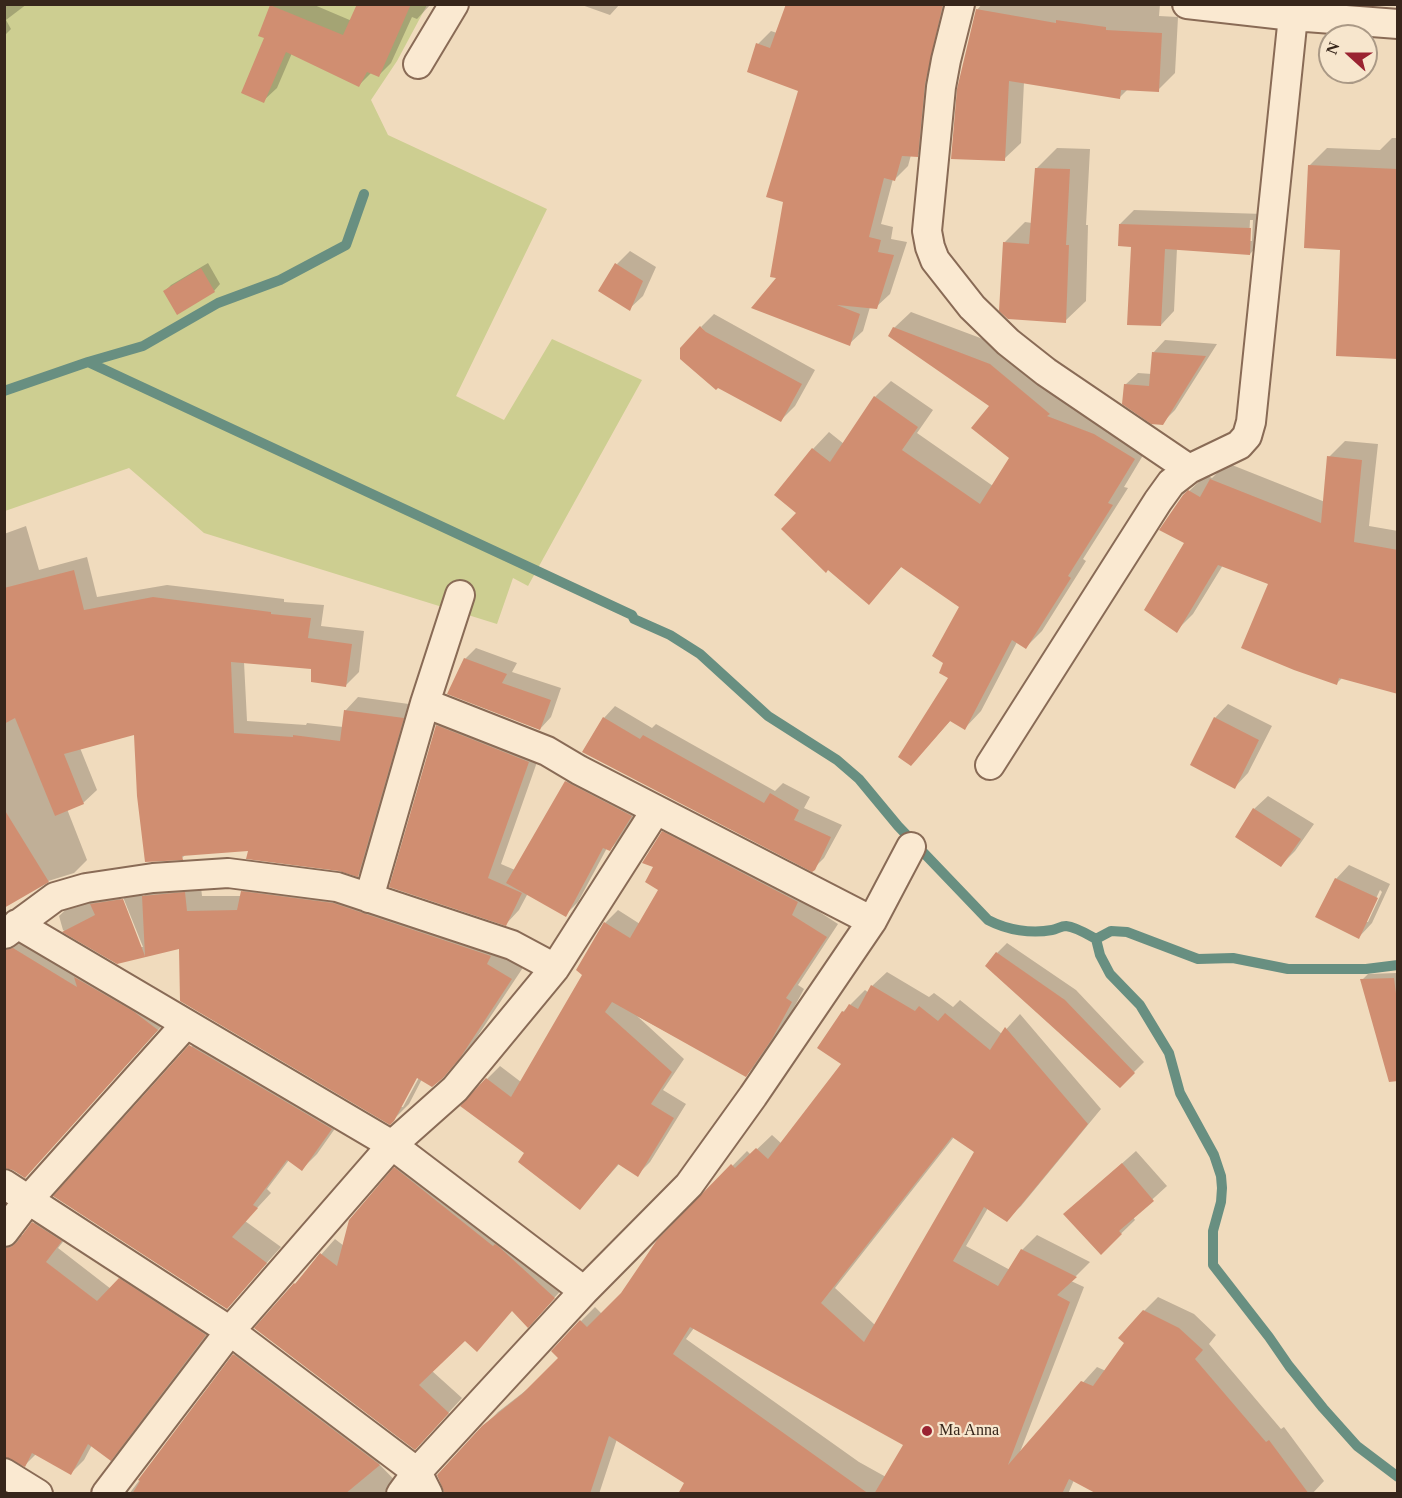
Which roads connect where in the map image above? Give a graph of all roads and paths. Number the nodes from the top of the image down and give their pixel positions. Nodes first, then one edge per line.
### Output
1 (454, 4) edge
2 (960, 4) edge
3 (1186, 4) edge
4 (1293, 16) junction
5 (1398, 24) edge
6 (418, 64) dead end
7 (1189, 469) junction
8 (459, 595) dead end
9 (425, 703) junction
10 (990, 765) dead end
11 (656, 810) junction
12 (911, 847) dead end
13 (369, 898) junction
14 (872, 921) junction
15 (11, 929) edge
16 (555, 968) junction
17 (186, 1024) junction
18 (392, 1145) junction
19 (4, 1184) edge
20 (29, 1199) junction
21 (4, 1232) edge
22 (584, 1291) junction
23 (230, 1331) junction
24 (4, 1473) edge
25 (415, 1486) edge
26 (38, 1494) edge
27 (106, 1494) edge

1 - 6 street
2 - 7 street
3 - 4 street
4 - 5 street
4 - 7 street
7 - 10 street
8 - 9 street
9 - 11 street
9 - 13 street
11 - 14 street
11 - 16 street
12 - 14 street
13 - 15 street
13 - 16 street
14 - 22 street
15 - 17 street
16 - 18 street
17 - 18 street
17 - 20 street
18 - 22 street
18 - 23 street
19 - 20 street
20 - 21 street
20 - 23 street
22 - 25 street
23 - 25 street
23 - 27 street
24 - 26 street

